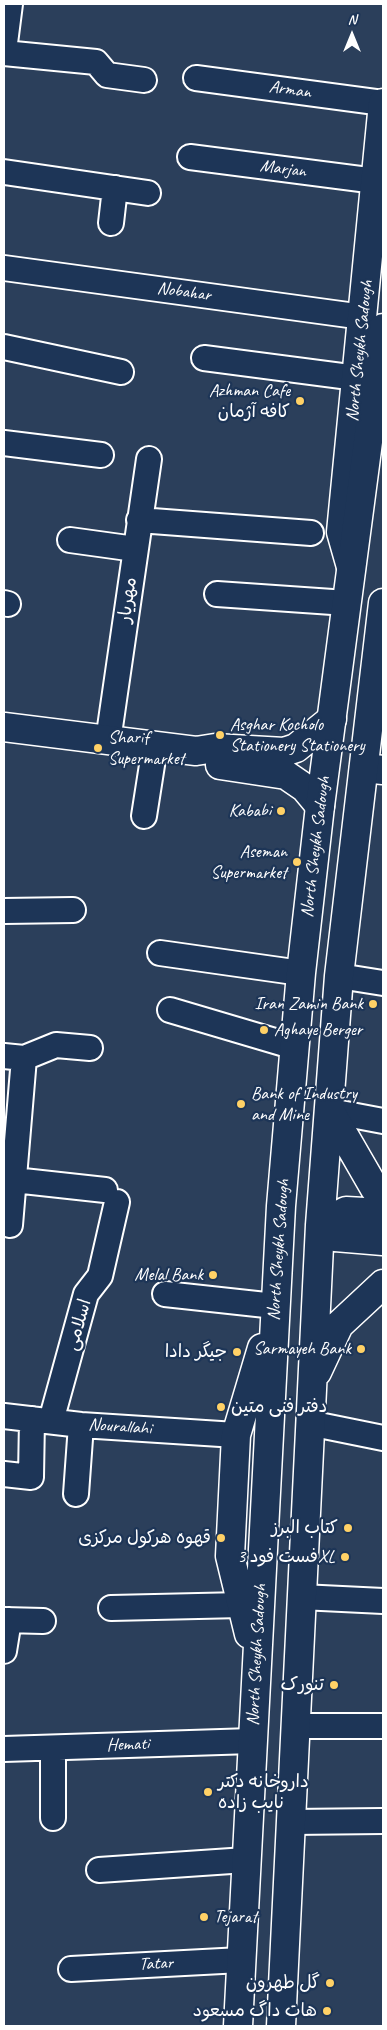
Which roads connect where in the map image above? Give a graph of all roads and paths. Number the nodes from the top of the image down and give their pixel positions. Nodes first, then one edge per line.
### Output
1 (10, 4) edge
2 (4, 52) edge
3 (196, 78) dead end
4 (144, 80) dead end
5 (383, 103) edge
6 (190, 156) dead end
7 (4, 172) edge
8 (376, 180) junction
9 (115, 188) junction
10 (148, 193) dead end
11 (111, 223) dead end
12 (4, 268) edge
13 (373, 323) edge
14 (4, 347) edge
15 (204, 358) dead end
16 (121, 372) dead end
17 (357, 378) junction
18 (4, 443) edge
19 (101, 455) dead end
20 (149, 459) dead end
21 (139, 520) junction
22 (311, 533) dead end
23 (70, 540) dead end
24 (135, 549) junction
25 (351, 567) junction
26 (217, 594) dead end
27 (347, 603) junction
28 (382, 620) edge
29 (332, 719) junction
30 (4, 727) edge
31 (108, 741) junction
32 (155, 746) junction
33 (196, 751) junction
34 (373, 769) edge
35 (320, 806) junction
36 (144, 816) dead end
37 (73, 910) dead end
38 (4, 912) edge
39 (160, 952) dead end
40 (301, 973) junction
41 (339, 976) junction
42 (383, 983) edge
43 (170, 1010) dead end
44 (295, 1047) junction
45 (90, 1048) dead end
46 (14, 1057) edge
47 (330, 1111) junction
48 (383, 1120) edge
49 (14, 1180) junction
50 (383, 1194) edge
51 (383, 1213) edge
52 (280, 1222) junction
53 (10, 1224) dead end
54 (320, 1225) junction
55 (383, 1241) edge
56 (383, 1284) edge
57 (165, 1294) dead end
58 (275, 1306) junction
59 (311, 1384) junction
60 (4, 1416) edge
61 (42, 1420) junction
62 (309, 1423) junction
63 (81, 1425) junction
64 (236, 1435) junction
65 (383, 1438) edge
66 (4, 1474) edge
67 (76, 1494) dead end
68 (301, 1597) junction
69 (383, 1601) edge
70 (242, 1606) junction
71 (111, 1608) dead end
72 (6, 1620) edge
73 (43, 1621) dead end
74 (4, 1651) edge
75 (256, 1664) junction
76 (295, 1726) junction
77 (383, 1726) edge
78 (252, 1741) junction
79 (53, 1748) junction
80 (4, 1749) edge
81 (249, 1811) junction
82 (291, 1817) junction
83 (53, 1818) dead end
84 (383, 1821) edge
85 (246, 1860) junction
86 (99, 1870) dead end
87 (241, 1960) junction
88 (70, 1969) dead end
89 (238, 2026) edge
90 (282, 2026) edge

1 - 2 street
2 - 4 street
3 - 5 street, Arman
5 - 8 main road, North Sheykh Sadough
6 - 8 street, Marjan
7 - 9 street
8 - 13 main road, North Sheykh Sadough
9 - 10 street
9 - 11 street
12 - 13 street, Nobahar
13 - 17 main road, North Sheykh Sadough
13 - 25 main road, North Sheykh Sadough
14 - 16 street
15 - 17 street
17 - 25 main road, North Sheykh Sadough
18 - 19 street
20 - 21 street, مهریار
21 - 22 street
21 - 24 street, مهریار
23 - 24 street
24 - 31 street, مهریار
25 - 27 main road, North Sheykh Sadough
26 - 27 street
27 - 29 main road, North Sheykh Sadough
28 - 34 main road
29 - 33 main road
29 - 35 main road, North Sheykh Sadough
30 - 31 main road
31 - 32 main road
32 - 33 main road
32 - 36 street
33 - 35 main road
34 - 41 main road
35 - 40 main road, North Sheykh Sadough
37 - 38 street
39 - 40 street
40 - 44 main road, North Sheykh Sadough
41 - 42 street
41 - 47 main road
43 - 44 street
44 - 52 main road, North Sheykh Sadough
45 - 46 street
46 - 49 street
47 - 48 street
47 - 50 main road
47 - 54 main road
49 - 53 street
49 - 61 street, اسلامی
51 - 54 main road
52 - 54 main road
52 - 58 main road, North Sheykh Sadough
54 - 55 main road
54 - 59 main road
56 - 59 main road
57 - 58 street
58 - 64 main road
58 - 75 main road, North Sheykh Sadough
59 - 62 main road
60 - 61 street, Nourallahi
61 - 63 street, Nourallahi
61 - 66 street, اسلامی
62 - 65 street
62 - 68 main road
63 - 64 street, Nourallahi
63 - 67 street
64 - 70 main road
68 - 69 street
68 - 76 main road
70 - 71 street
70 - 75 main road
72 - 73 street
72 - 74 street
75 - 78 main road, North Sheykh Sadough
76 - 77 street
76 - 82 main road
78 - 79 street, Hemati
78 - 81 main road, North Sheykh Sadough
79 - 80 street, Hemati
79 - 83 street
81 - 82 main road
81 - 85 main road, North Sheykh Sadough
82 - 84 street
82 - 90 main road
85 - 86 street
85 - 87 main road, North Sheykh Sadough
87 - 88 street, Tatar
87 - 89 main road, North Sheykh Sadough

